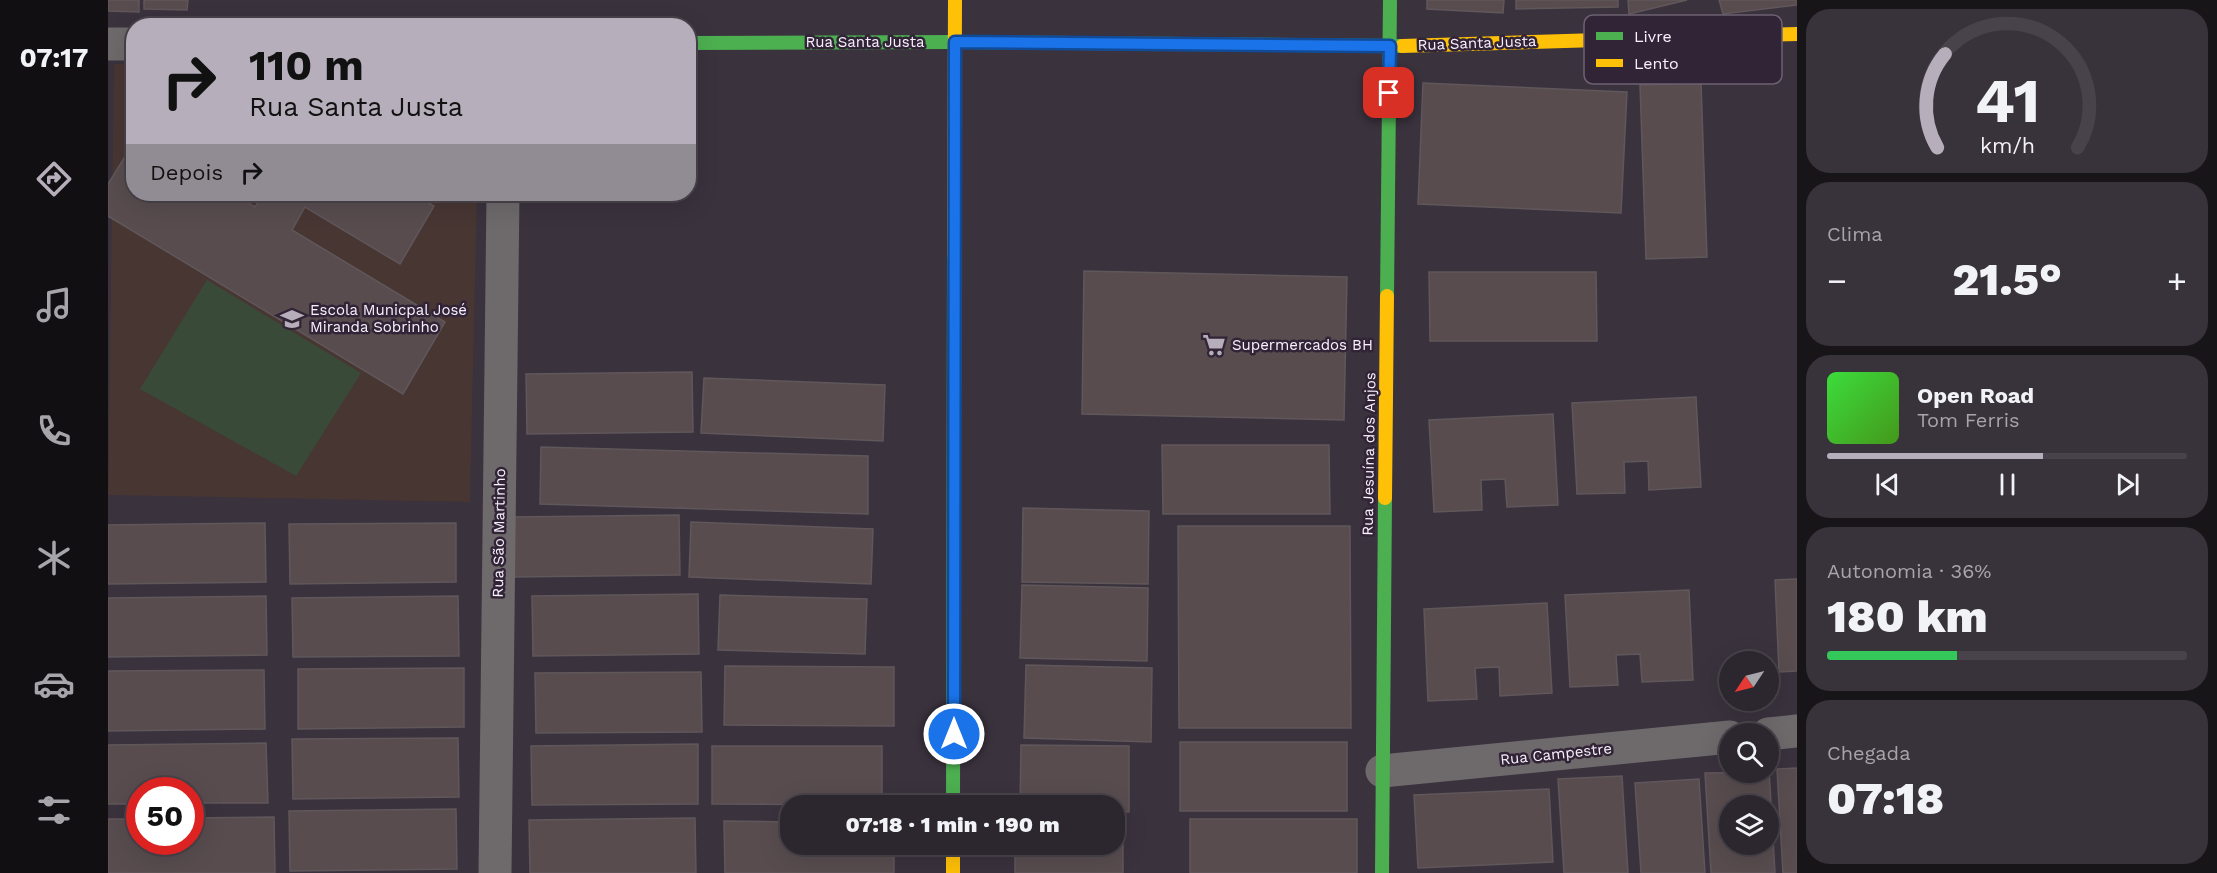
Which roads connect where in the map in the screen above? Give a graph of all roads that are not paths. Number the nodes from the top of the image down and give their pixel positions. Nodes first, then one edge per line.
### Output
1 (956, 0) edge
2 (1390, 0) edge
3 (1782, 34) edge
4 (1797, 34) edge
5 (1584, 40) edge
6 (955, 42) junction
7 (696, 43) edge
8 (108, 44) edge
9 (126, 44) edge
10 (1390, 46) junction
11 (503, 201) edge
12 (1797, 731) edge
13 (1779, 733) edge
14 (1719, 738) edge
15 (1382, 771) junction
16 (953, 795) edge
17 (953, 855) edge
18 (495, 873) edge
19 (953, 873) edge
20 (1382, 873) edge

1 - 6 street
2 - 10 street, Rua Jesuína dos Anjos
3 - 4 street, Rua Santa Justa
5 - 10 street, Rua Santa Justa
6 - 7 street, Rua Santa Justa
6 - 10 street, Rua Santa Justa
6 - 16 street
8 - 9 street
10 - 15 street, Rua Jesuína dos Anjos
11 - 18 street, Rua São Martinho
12 - 13 street
14 - 15 street, Rua Campestre
15 - 20 street, Rua Jesuína dos Anjos
17 - 19 street

